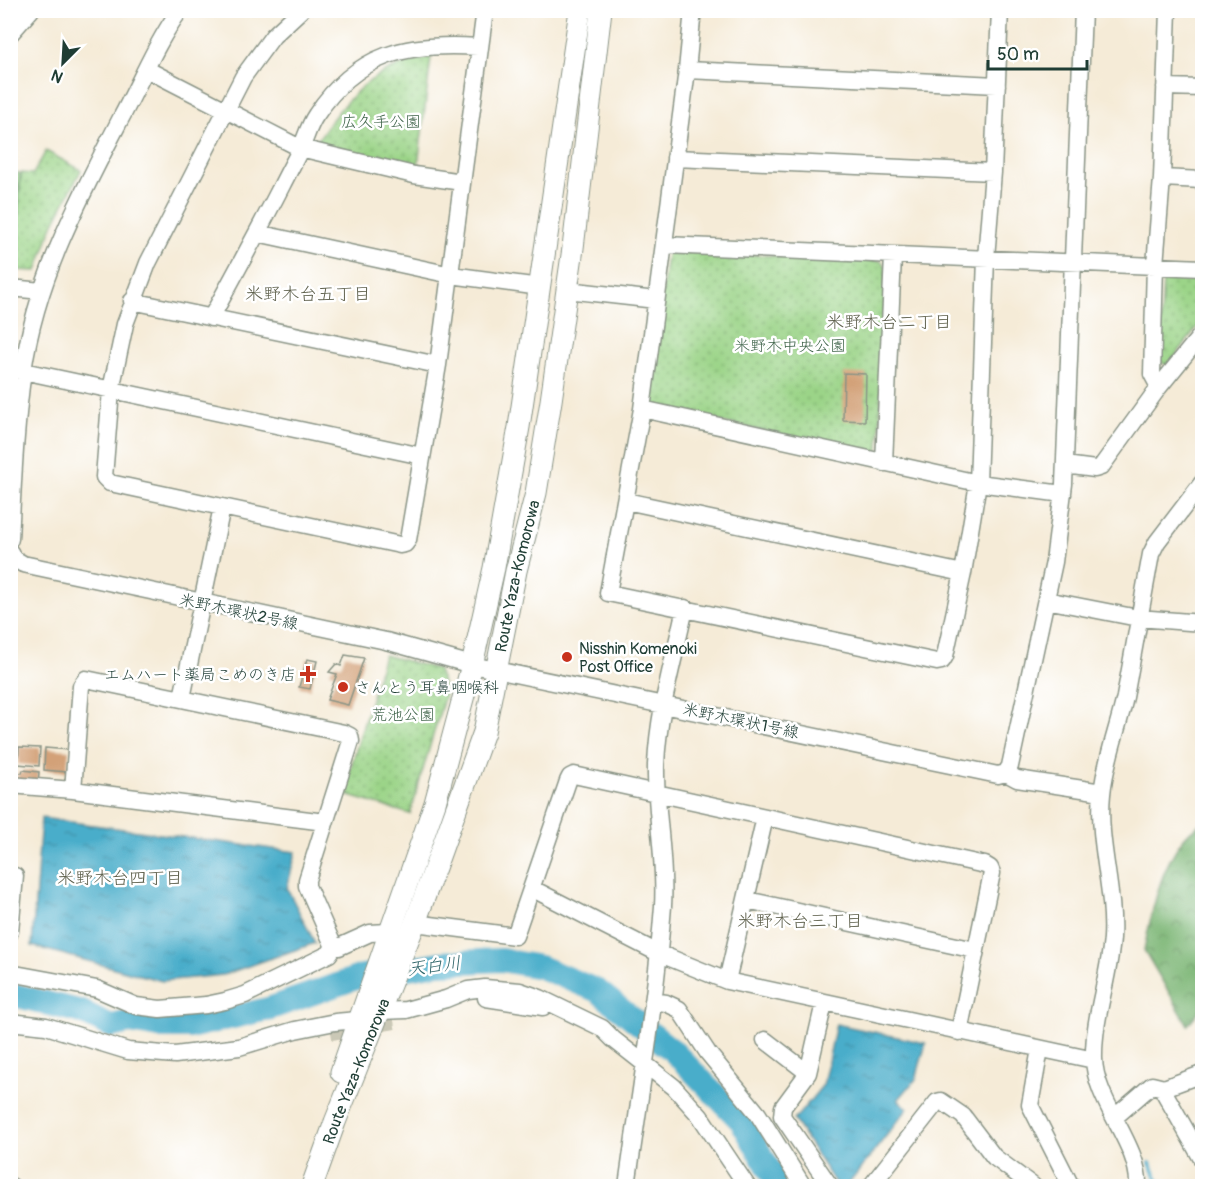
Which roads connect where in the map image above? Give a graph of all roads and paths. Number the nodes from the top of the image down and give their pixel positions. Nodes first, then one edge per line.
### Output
1 (31, 10) edge
2 (180, 10) edge
3 (301, 10) edge
4 (484, 10) edge
5 (580, 10) edge
6 (601, 10) edge
7 (693, 10) edge
8 (1000, 10) edge
9 (1083, 10) edge
10 (1168, 10) edge
11 (10, 34) edge
12 (478, 47) junction
13 (146, 69) junction
14 (687, 70) junction
15 (997, 85) junction
16 (1165, 87) junction
17 (1203, 88) edge
18 (225, 110) junction
19 (300, 148) junction
20 (675, 158) junction
21 (993, 172) junction
22 (1162, 178) junction
23 (1203, 180) edge
24 (462, 182) junction
25 (257, 234) junction
26 (664, 245) junction
27 (893, 256) junction
28 (986, 258) junction
29 (1072, 263) junction
30 (1155, 265) junction
31 (1203, 268) edge
32 (451, 275) junction
33 (540, 287) junction
34 (10, 288) edge
35 (567, 290) junction
36 (42, 291) junction
37 (656, 300) junction
38 (132, 301) junction
39 (211, 318) junction
40 (1199, 345) edge
41 (438, 365) junction
42 (17, 370) edge
43 (1159, 387) junction
44 (111, 390) junction
45 (642, 409) junction
46 (422, 456) junction
47 (884, 463) junction
48 (1065, 465) junction
49 (978, 483) junction
50 (1203, 483) edge
51 (1063, 494) junction
52 (626, 501) junction
53 (222, 507) junction
54 (11, 553) edge
55 (963, 573) junction
56 (1046, 600) junction
57 (202, 603) junction
58 (685, 608) junction
59 (1138, 618) junction
60 (1203, 622) edge
61 (472, 665) junction
62 (496, 670) junction
63 (182, 698) junction
64 (664, 704) junction
65 (1007, 772) junction
66 (10, 785) edge
67 (74, 790) junction
68 (1102, 792) junction
69 (656, 793) junction
70 (765, 817) junction
71 (325, 822) junction
72 (10, 875) edge
73 (532, 889) junction
74 (747, 900) junction
75 (10, 932) edge
76 (399, 936) junction
77 (334, 947) junction
78 (975, 950) junction
79 (658, 953) junction
80 (10, 973) edge
81 (727, 981) junction
82 (824, 1003) junction
83 (652, 1004) junction
84 (381, 1008) junction
85 (562, 1010) junction
86 (358, 1020) junction
87 (401, 1020) tunnel mouth
88 (10, 1022) edge
89 (331, 1032) tunnel mouth
90 (959, 1032) junction
91 (765, 1040) dead end
92 (238, 1047) junction
93 (1041, 1049) junction
94 (1094, 1060) junction
95 (644, 1064) junction
96 (808, 1073) junction
97 (1203, 1074) edge
98 (1164, 1088) junction
99 (1115, 1117) junction
100 (1203, 1159) edge
101 (879, 1184) edge
102 (300, 1186) edge
103 (312, 1186) edge
104 (627, 1186) edge
105 (747, 1186) edge
106 (803, 1186) edge
107 (830, 1186) edge
108 (1033, 1186) edge
109 (1071, 1186) edge
110 (1138, 1186) edge

1 - 11 street
2 - 13 street, 米野木環状2号線
3 - 18 street
4 - 12 street
5 - 33 main road, Route Yaza-Komorowa
6 - 35 main road, Route Yaza-Komorowa
7 - 14 street
8 - 15 street
9 - 29 street
10 - 16 street
12 - 19 street
12 - 24 street
13 - 18 street
13 - 36 street, 米野木環状2号線
14 - 15 street
14 - 20 street
15 - 21 street
16 - 17 street
16 - 22 street
18 - 19 street
18 - 38 street
19 - 24 street
19 - 25 street
20 - 21 street
20 - 26 street
21 - 28 street
22 - 23 street
22 - 30 street
24 - 32 street
25 - 32 street
25 - 39 street
26 - 27 street
26 - 37 street
27 - 28 street
27 - 47 street
28 - 29 street
28 - 49 street
29 - 30 street
29 - 48 street
30 - 31 street
30 - 43 street
32 - 33 street
32 - 41 street
33 - 61 main road, Route Yaza-Komorowa
34 - 36 street
35 - 37 street
35 - 62 main road, Route Yaza-Komorowa
36 - 42 street, 米野木環状2号線
37 - 45 street
38 - 39 street
38 - 44 street
39 - 41 street
40 - 43 street
41 - 46 street
42 - 44 street
42 - 54 street, 米野木環状2号線
43 - 48 street
44 - 46 street
44 - 53 street
45 - 47 street
45 - 52 street
46 - 53 street
47 - 49 street
48 - 51 street
49 - 51 street
49 - 55 street
50 - 59 street
51 - 56 street
52 - 55 street
52 - 58 street
53 - 57 street
54 - 57 street, 米野木環状2号線
55 - 58 street
56 - 59 street
56 - 65 street
57 - 61 street, 米野木環状2号線
57 - 63 street
58 - 64 street
59 - 60 street
59 - 68 street
61 - 62 street, 米野木環状1号線
61 - 76 main road, Route Yaza-Komorowa
62 - 64 street, 米野木環状1号線
62 - 76 main road, Route Yaza-Komorowa
63 - 67 street
63 - 71 street
64 - 65 street, 米野木環状1号線
64 - 69 street
65 - 68 street, 米野木環状1号線
66 - 67 street
67 - 71 street
68 - 94 street
69 - 70 street
69 - 73 street
69 - 79 street
70 - 74 street
70 - 78 street
71 - 77 street
72 - 75 street
73 - 76 street
73 - 79 street
74 - 78 street
74 - 81 street
76 - 77 street
76 - 84 main road, Route Yaza-Komorowa
76 - 86 main road, Route Yaza-Komorowa
77 - 80 street
78 - 90 street
79 - 81 street
79 - 83 street
81 - 82 street
82 - 90 street
82 - 96 street
83 - 95 street
83 - 106 street
84 - 85 street
84 - 103 main road, Route Yaza-Komorowa
85 - 87 street
85 - 95 street
86 - 92 street
86 - 102 main road, Route Yaza-Komorowa
88 - 92 street
89 - 92 street
90 - 93 street
91 - 96 street
93 - 94 street
93 - 109 street
94 - 99 street
95 - 104 street
95 - 105 street
96 - 107 street
97 - 98 street
98 - 99 street
98 - 100 street
99 - 110 street
101 - 108 street

